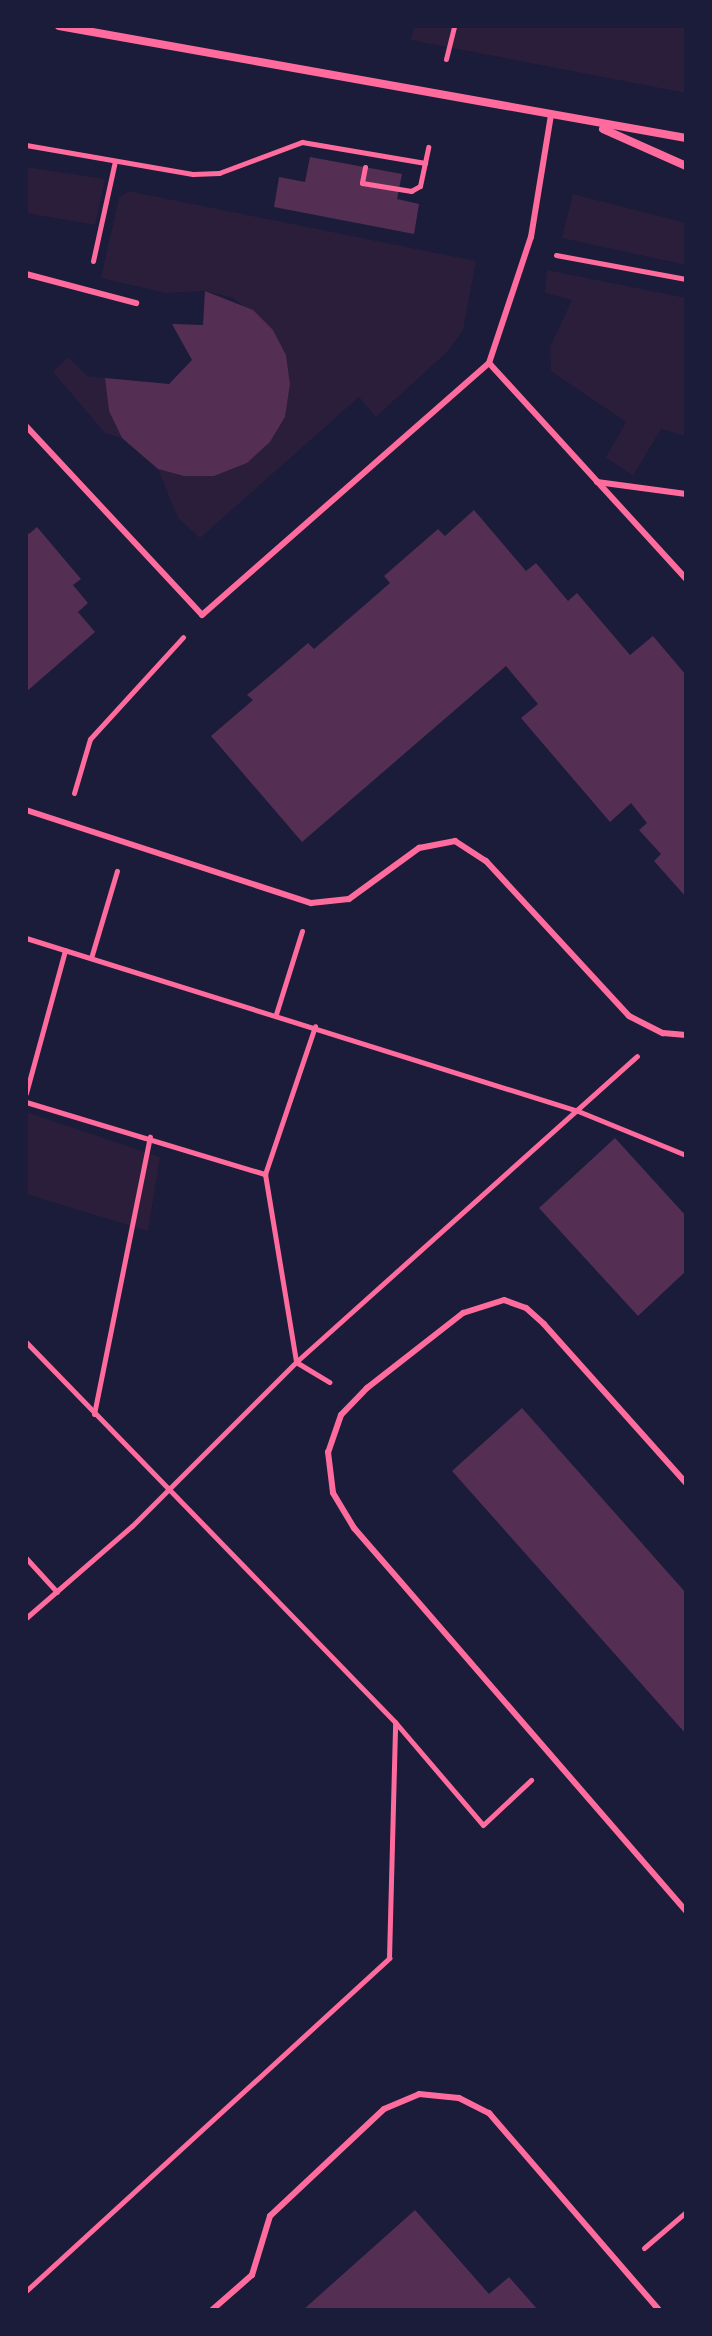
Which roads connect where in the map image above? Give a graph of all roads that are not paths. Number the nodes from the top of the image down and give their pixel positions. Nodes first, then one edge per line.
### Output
1 (59, 26) edge
2 (551, 115) junction
3 (591, 123) junction
4 (686, 138) edge
5 (686, 166) edge
6 (26, 274) edge
7 (136, 303) dead end
8 (489, 363) junction
9 (26, 426) edge
10 (597, 482) junction
11 (686, 494) edge
12 (686, 579) edge
13 (26, 810) edge
14 (686, 1035) edge
15 (686, 1483) edge
16 (686, 1911) edge
17 (212, 2310) edge
18 (659, 2310) edge

1 - 2 street
2 - 3 street
2 - 8 lane
3 - 4 street
3 - 5 street
6 - 7 lane
8 - 9 lane
8 - 10 lane
10 - 11 lane
10 - 12 lane
13 - 14 lane
15 - 16 lane
17 - 18 lane

